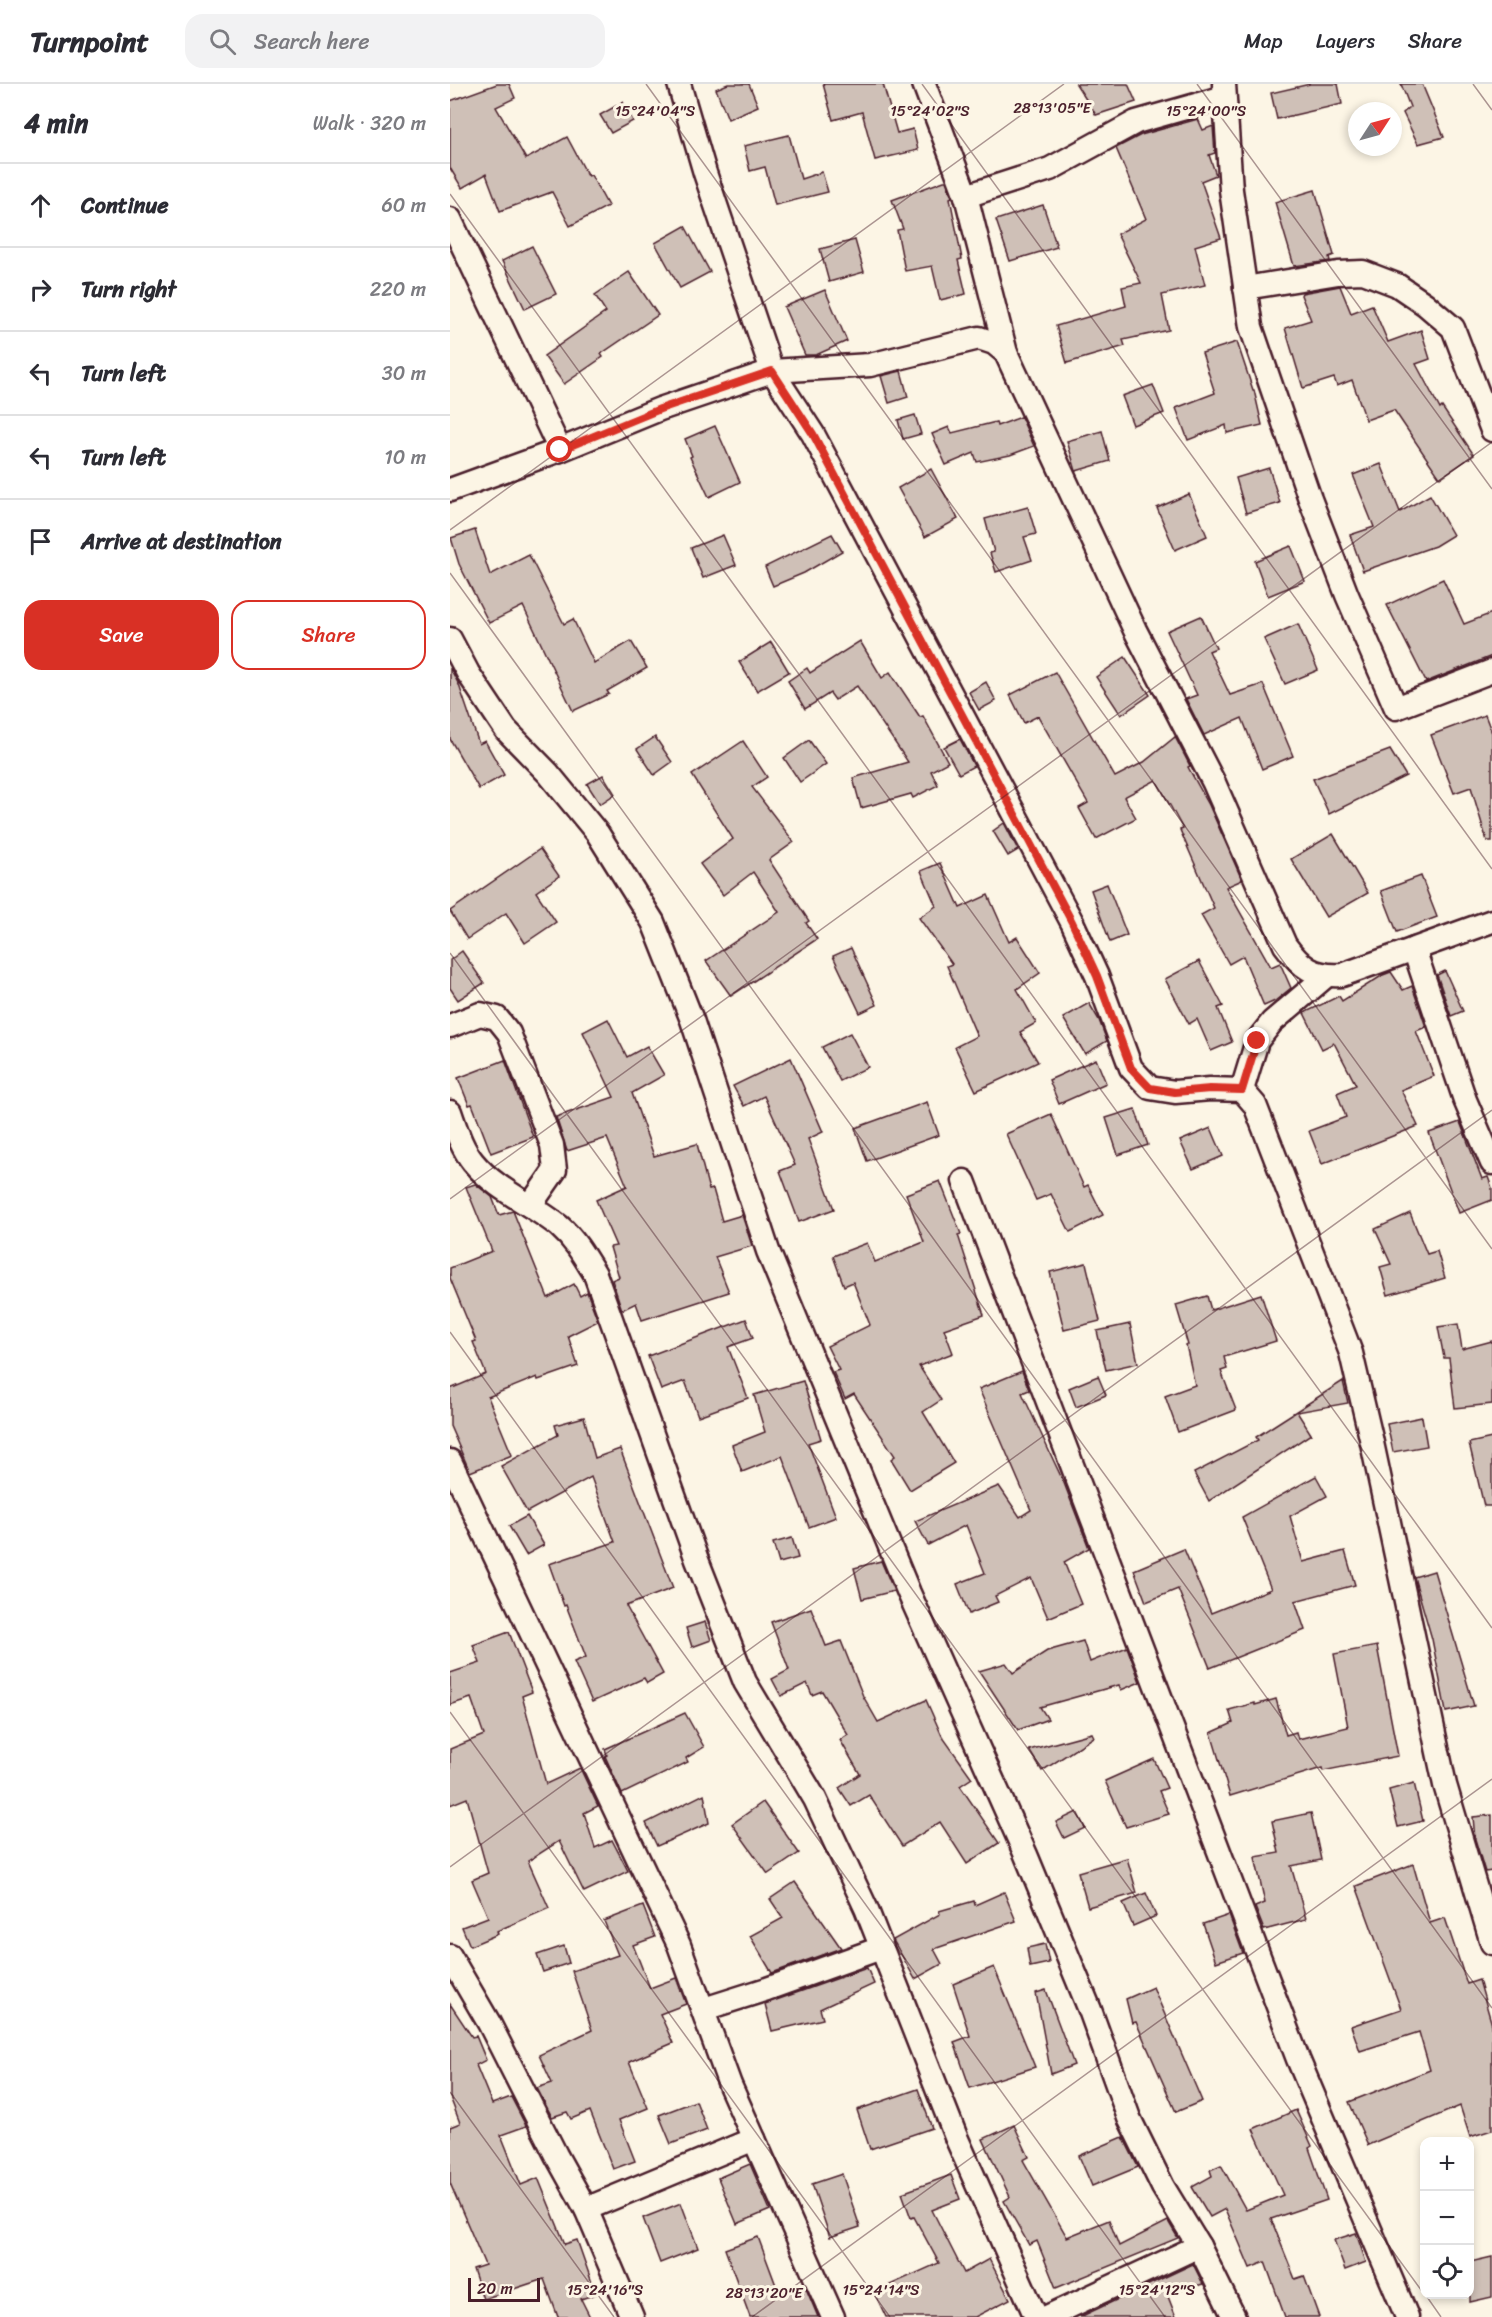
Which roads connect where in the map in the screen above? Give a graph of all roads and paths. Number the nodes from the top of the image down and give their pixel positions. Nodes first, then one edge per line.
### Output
1 (679, 84) edge
2 (924, 84) edge
3 (1224, 91) edge
4 (966, 196) junction
5 (450, 219) edge
6 (1245, 288) junction
7 (1006, 353) junction
8 (772, 371) junction
9 (1492, 430) edge
10 (560, 450) junction
11 (450, 490) edge
12 (450, 639) edge
13 (1492, 671) edge
14 (1492, 921) edge
15 (1414, 949) junction
16 (1326, 976) junction
17 (450, 1026) edge
18 (1242, 1090) junction
19 (450, 1112) edge
20 (1492, 1163) edge
21 (964, 1180) dead end
22 (530, 1206) junction
23 (450, 1461) edge
24 (1492, 1943) edge
25 (881, 1948) junction
26 (450, 1956) edge
27 (704, 2009) junction
28 (754, 2139) junction
29 (586, 2209) junction
30 (1199, 2246) junction
31 (632, 2317) edge
32 (833, 2317) edge
33 (1036, 2317) edge
34 (1047, 2317) edge
35 (1234, 2317) edge
36 (1407, 2317) edge

1 - 8 street
2 - 4 street
3 - 4 street
3 - 6 street
4 - 7 street
5 - 10 street
6 - 9 street
6 - 13 street
7 - 8 street
7 - 16 street
8 - 10 street
8 - 18 street
10 - 11 street
12 - 30 street
14 - 15 street
15 - 16 street
15 - 20 street
16 - 18 street
17 - 22 street
18 - 24 street
19 - 22 street
21 - 36 street
22 - 25 street
23 - 27 street
25 - 27 street
25 - 33 street
26 - 29 street
27 - 28 street
28 - 29 street
28 - 32 street
29 - 31 street
30 - 34 street
30 - 35 street

